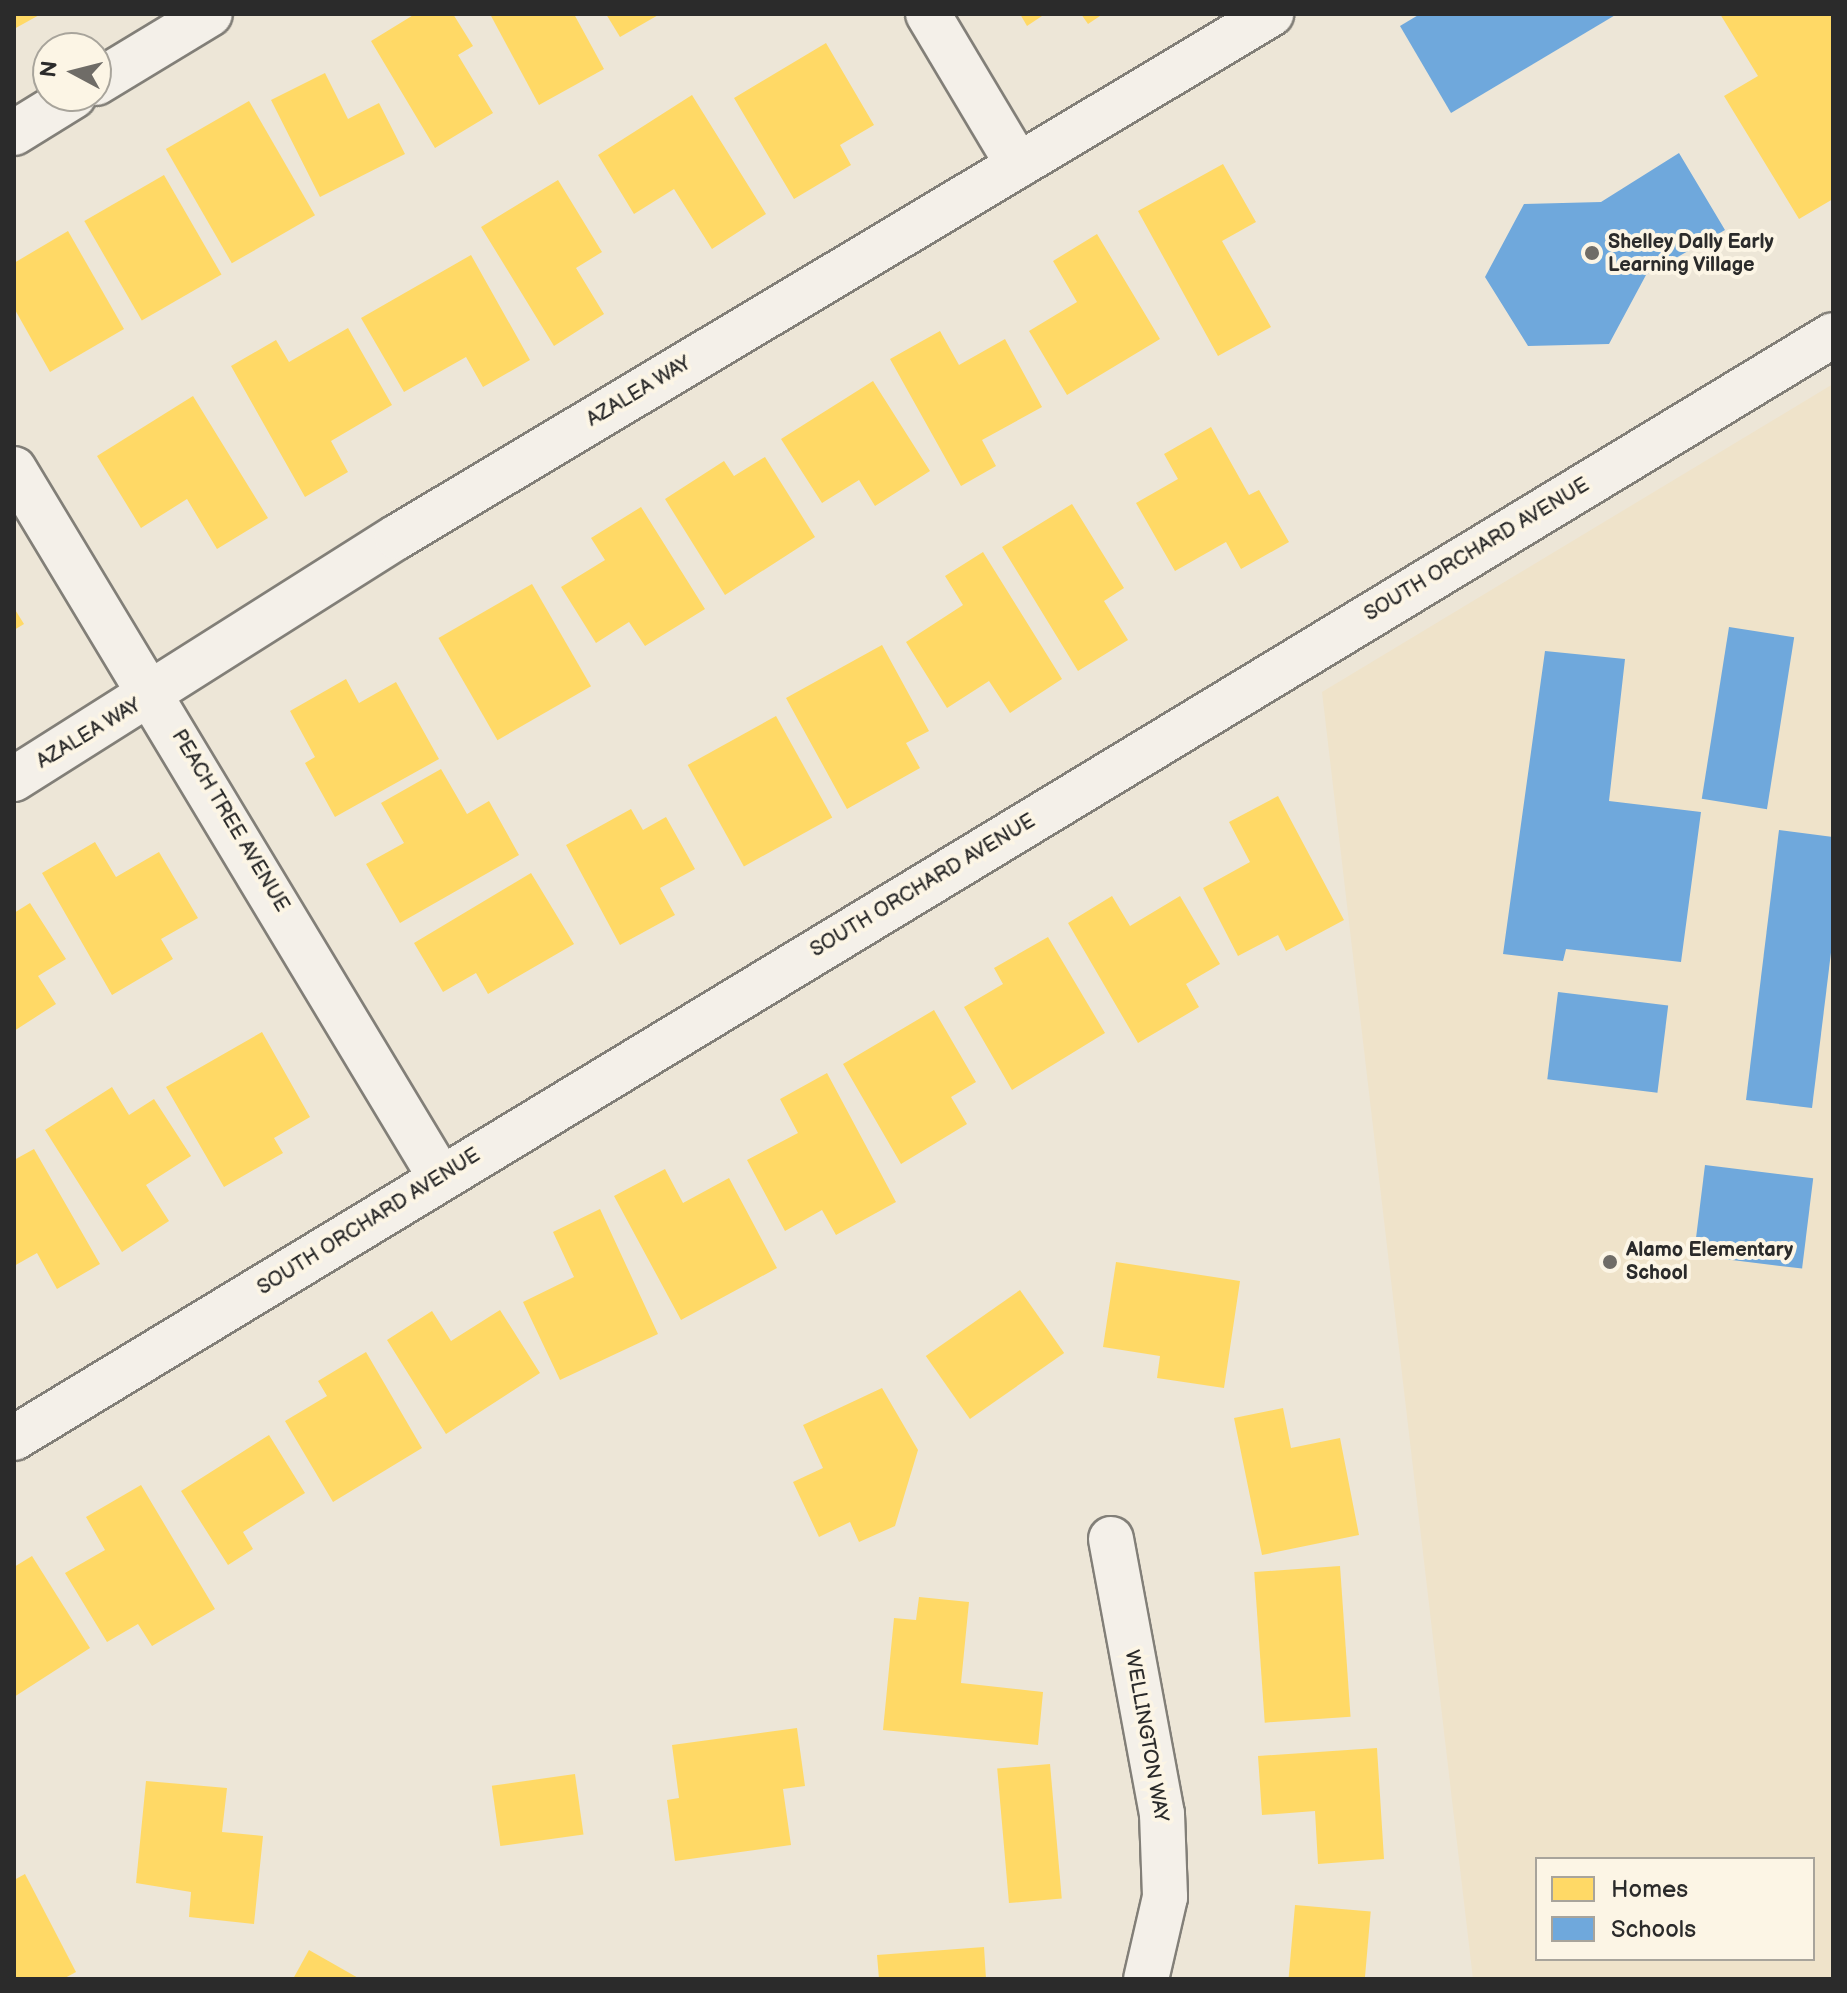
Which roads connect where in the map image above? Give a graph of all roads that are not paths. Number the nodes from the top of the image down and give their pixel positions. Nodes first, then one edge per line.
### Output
1 (210, 14) edge
2 (928, 14) edge
3 (1271, 14) edge
4 (112, 73) edge
5 (48, 112) edge
6 (14, 133) edge
7 (1018, 165) junction
8 (1833, 335) edge
9 (14, 469) edge
10 (152, 695) junction
11 (14, 779) edge
12 (440, 1177) junction
13 (14, 1438) edge
14 (1111, 1539) dead end
15 (1146, 1979) edge

1 - 4 street
2 - 7 street
3 - 7 street, AZALEA WAY
5 - 6 street
7 - 10 street, AZALEA WAY
8 - 12 street, SOUTH ORCHARD AVENUE
9 - 10 street, PEACH TREE AVENUE
10 - 11 street, AZALEA WAY
10 - 12 street, PEACH TREE AVENUE
12 - 13 street, SOUTH ORCHARD AVENUE
14 - 15 street, WELLINGTON WAY

